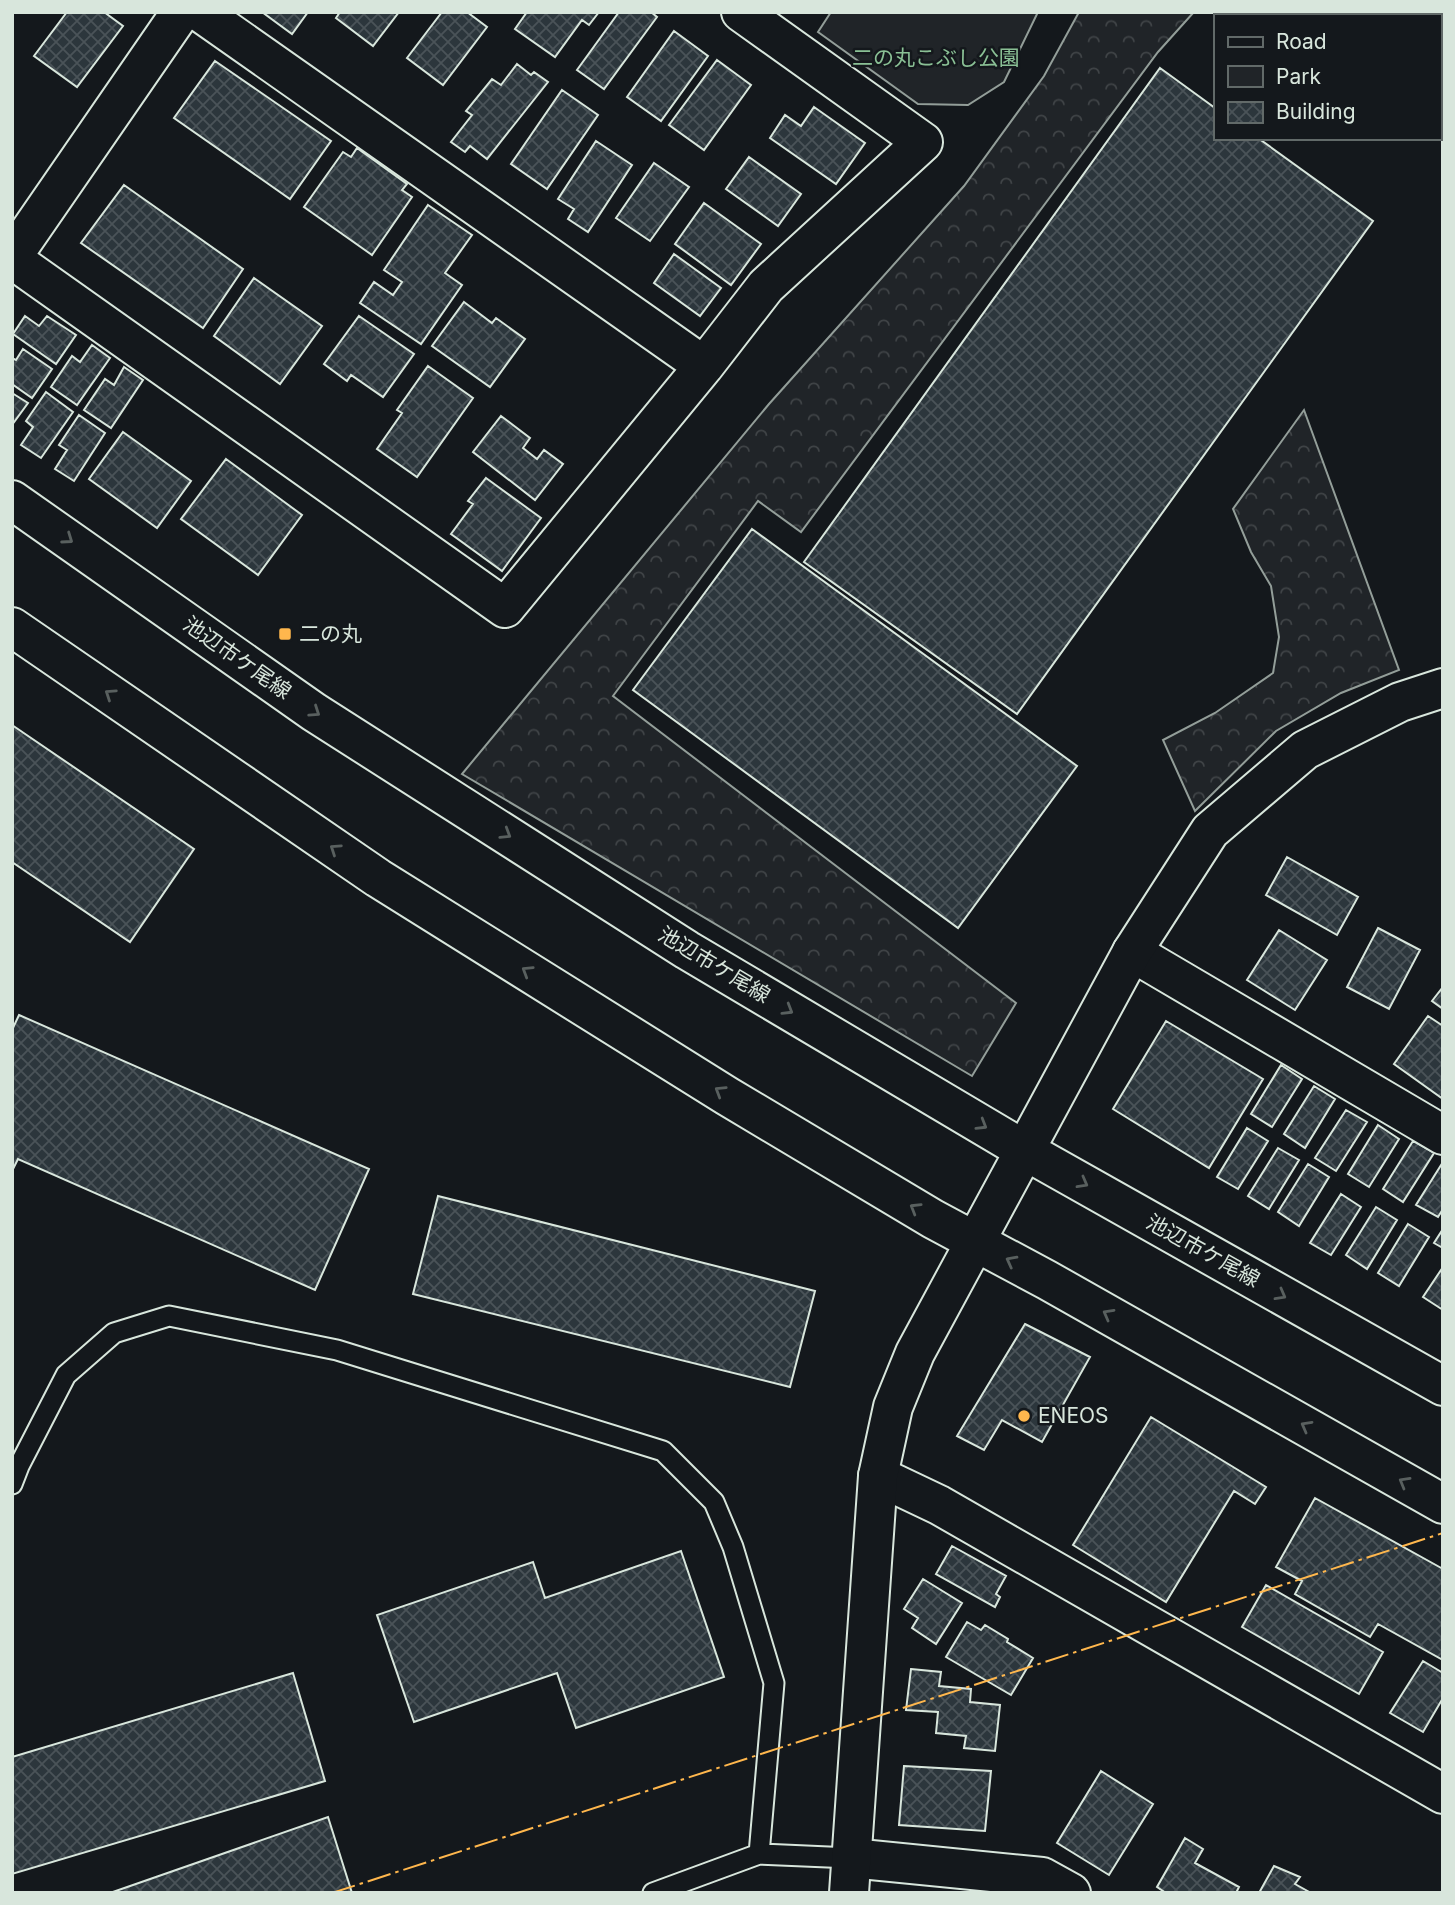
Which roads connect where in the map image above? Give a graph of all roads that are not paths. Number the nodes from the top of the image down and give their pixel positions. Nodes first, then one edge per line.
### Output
1 (181, 12) edge
2 (200, 12) edge
3 (741, 12) edge
4 (12, 258) edge
5 (704, 366) junction
6 (12, 500) edge
7 (12, 628) edge
8 (1443, 688) edge
9 (1132, 952) junction
10 (1443, 1135) edge
11 (1024, 1150) junction
12 (974, 1242) junction
13 (1443, 1386) edge
14 (878, 1476) junction
15 (12, 1484) edge
16 (1443, 1504) edge
17 (1443, 1794) edge
18 (759, 1854) junction
19 (850, 1875) edge
20 (653, 1893) edge
21 (1071, 1893) edge

1 - 4 street
2 - 5 street
3 - 5 street
4 - 5 street
6 -> 11 street, 池辺市ケ尾線
12 -> 7 street
8 - 9 street
9 - 10 street
9 - 11 street
11 - 12 street
11 -> 13 street, 池辺市ケ尾線
12 - 14 street
16 -> 12 street
14 - 17 street
14 - 19 street
15 - 18 lane
18 - 19 lane
18 - 20 lane
19 - 21 street

